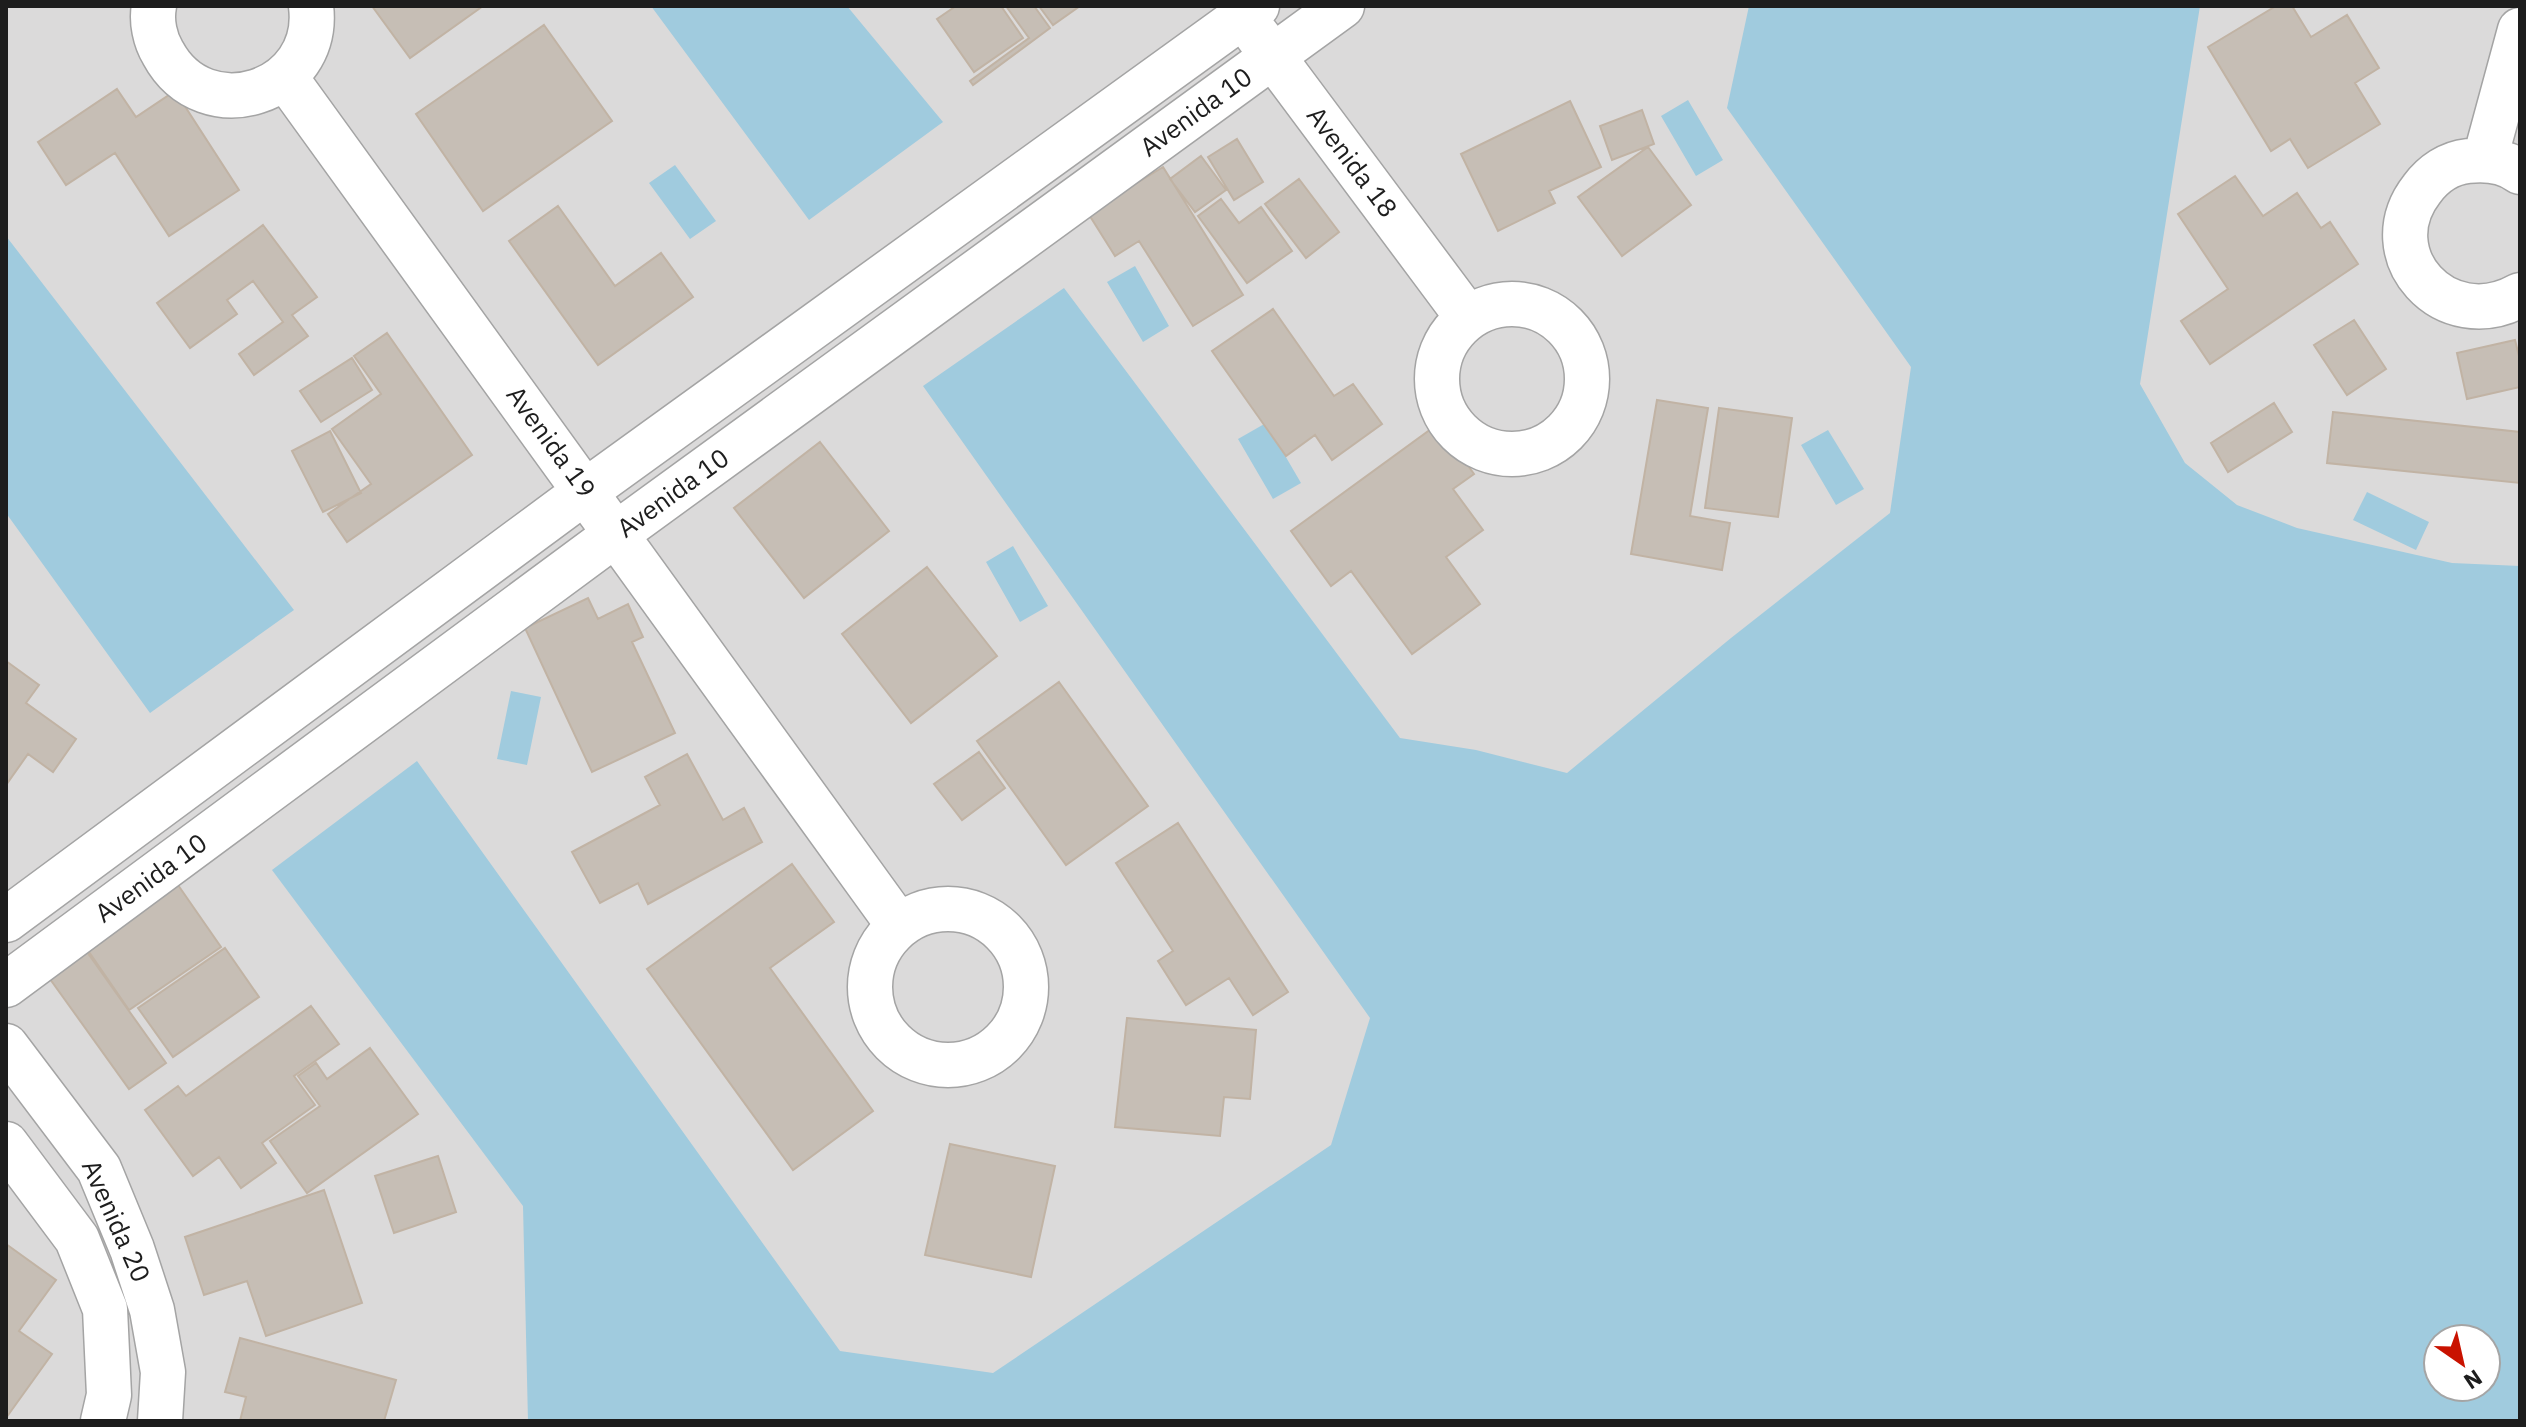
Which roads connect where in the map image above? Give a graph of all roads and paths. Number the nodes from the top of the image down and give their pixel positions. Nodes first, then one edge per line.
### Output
1 (154, 6) edge
2 (311, 6) edge
3 (1342, 6) edge
4 (1245, 10) edge
5 (2520, 30) edge
6 (1273, 56) junction
7 (285, 77) junction
8 (2502, 166) edge
9 (919, 249) junction
10 (950, 291) junction
11 (2520, 295) edge
12 (1468, 318) dead end
13 (586, 491) junction
14 (616, 534) junction
15 (273, 721) junction
16 (304, 765) junction
17 (6, 920) edge
18 (899, 926) dead end
19 (6, 985) edge
20 (6, 1046) edge
21 (6, 1144) edge
22 (103, 1421) edge
23 (160, 1421) edge

1 - 7 street
2 - 7 street
3 - 6 street, Avenida 10
4 - 6 street, Avenida 18
4 - 9 street, Avenida 10
5 - 8 street
6 - 10 street, Avenida 10
6 - 12 street, Avenida 18
7 - 13 street, Avenida 19
8 - 11 street
9 - 10 street
9 - 13 street, Avenida 10
10 - 14 street, Avenida 10
13 - 14 street, Avenida 19
13 - 15 street, Avenida 10
14 - 16 street, Avenida 10
14 - 18 street, Avenida 19
15 - 16 street
15 - 17 street, Avenida 10
16 - 19 street, Avenida 10
20 - 23 street, Avenida 20
21 - 22 street, Avenida 20

